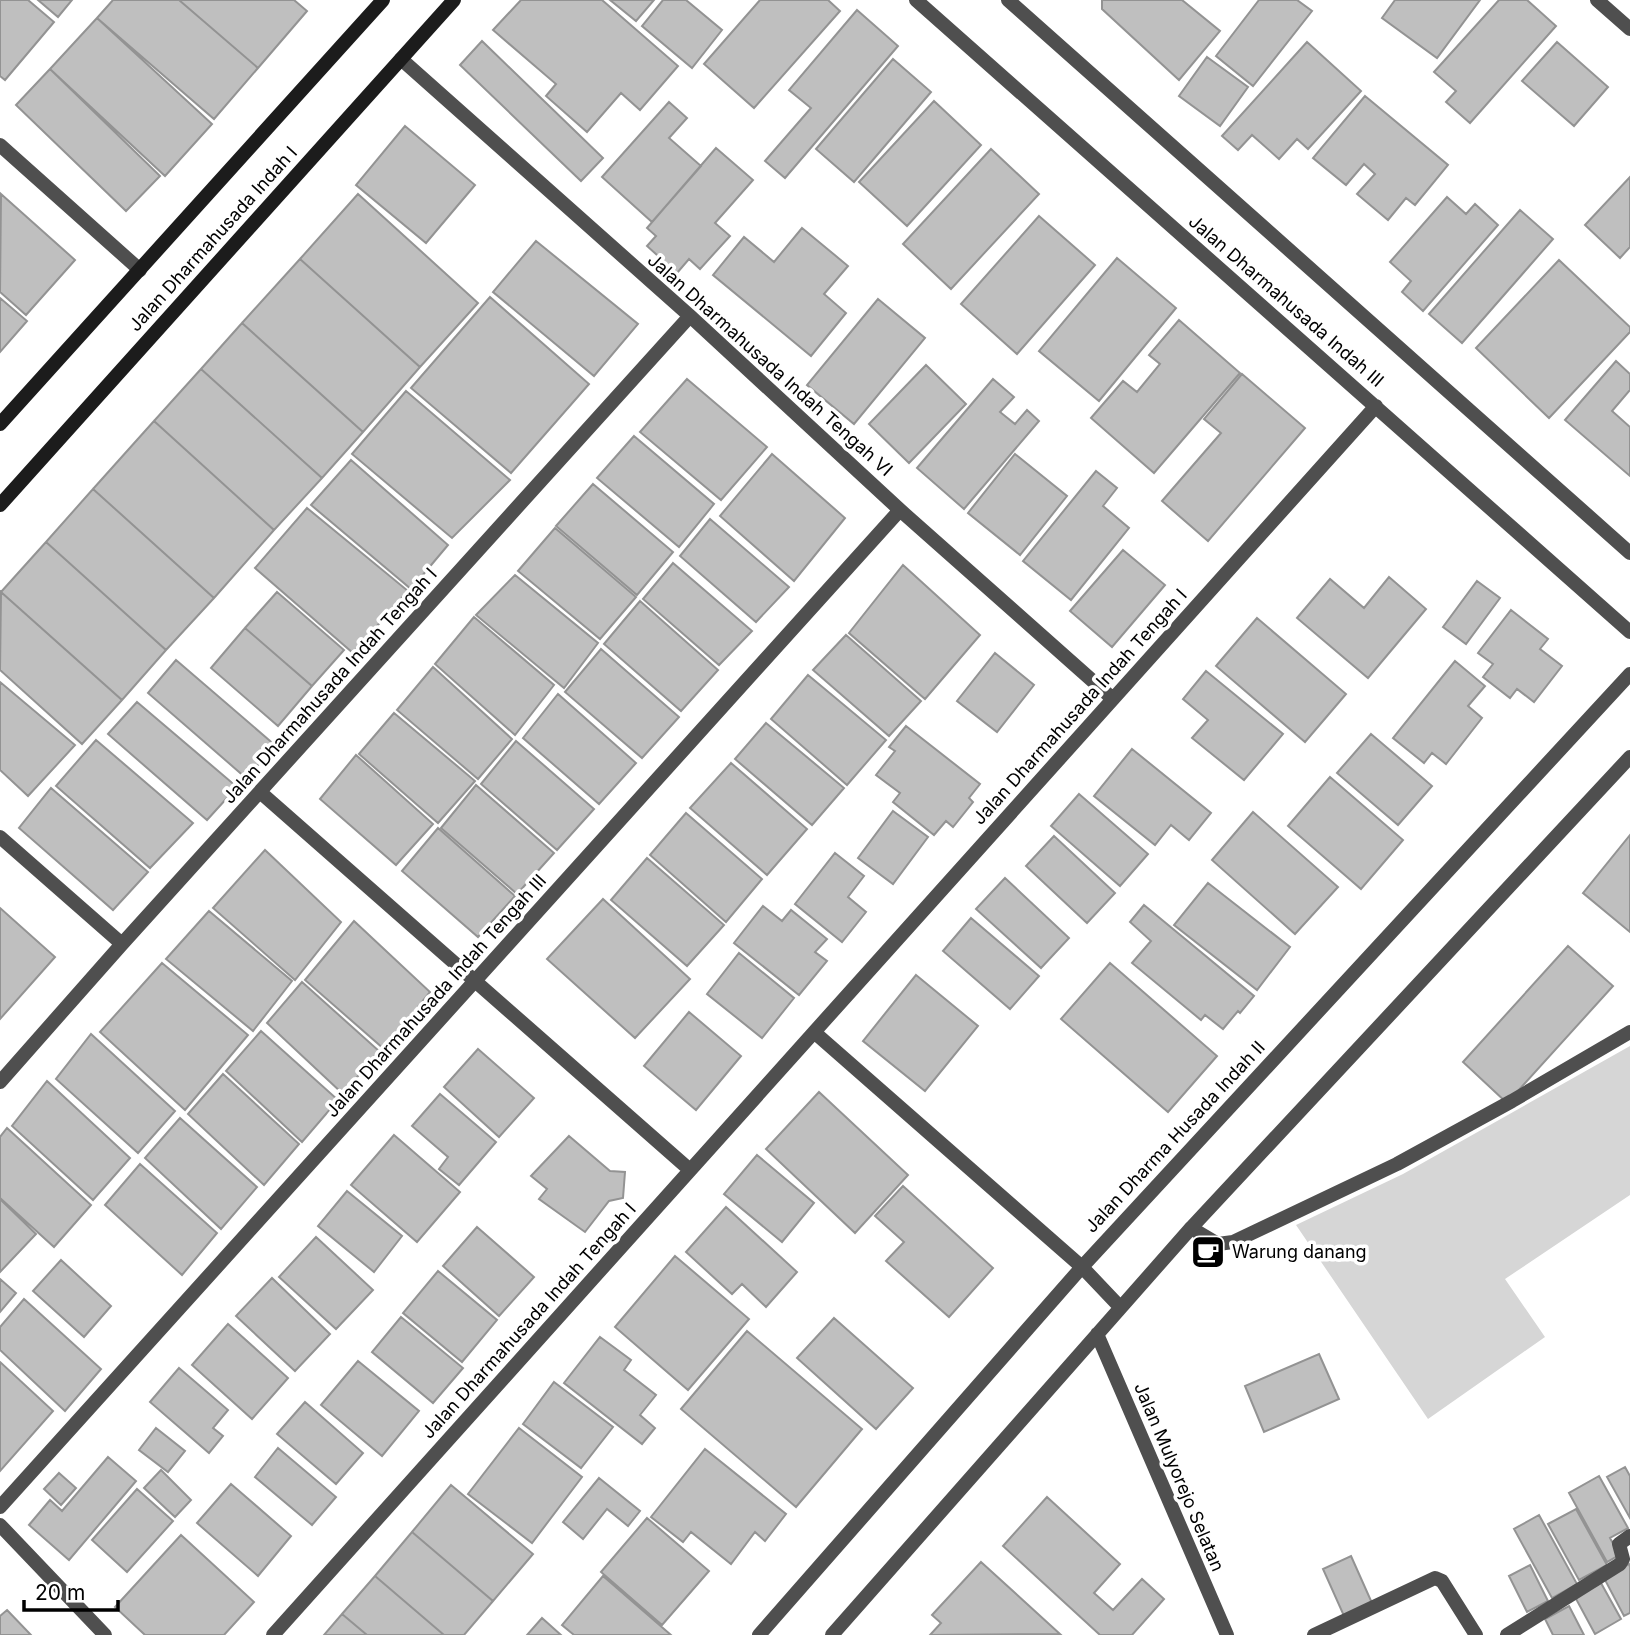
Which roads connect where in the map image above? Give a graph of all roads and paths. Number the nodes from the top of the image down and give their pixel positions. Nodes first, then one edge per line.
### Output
1 (383, 0) edge
2 (454, 0) edge
3 (916, 0) edge
4 (1008, 0) edge
5 (1597, 0) edge
6 (1630, 29) edge
7 (401, 59) junction
8 (0, 145) edge
9 (140, 270) junction
10 (690, 316) junction
11 (1376, 406) junction
12 (0, 425) edge
13 (0, 505) edge
14 (900, 510) junction
15 (1630, 553) edge
16 (1630, 632) edge
17 (1630, 674) edge
18 (1113, 699) junction
19 (1630, 757) edge
20 (260, 792) junction
21 (0, 837) edge
22 (122, 944) junction
23 (475, 981) junction
24 (814, 1032) junction
25 (1630, 1032) edge
26 (0, 1082) edge
27 (690, 1170) junction
28 (1191, 1228) junction
29 (1082, 1266) junction
30 (1120, 1307) junction
31 (1097, 1334) junction
32 (0, 1507) edge
33 (0, 1525) edge
34 (1630, 1536) edge
35 (105, 1635) edge
36 (273, 1635) edge
37 (759, 1635) edge
38 (832, 1635) edge
39 (1227, 1635) edge
40 (1314, 1635) edge
41 (1476, 1635) edge
42 (1507, 1635) edge

1 - 9 main road, Jalan Dharmahusada Indah I
2 - 7 main road, Jalan Dharmahusada Indah I
3 - 11 street, Jalan Dharmahusada Indah III
4 - 15 street
5 - 6 street
7 - 10 street, Jalan Dharmahusada Indah Tengah VI
7 - 13 main road, Jalan Dharmahusada Indah I
8 - 9 street
9 - 12 main road, Jalan Dharmahusada Indah I
10 - 14 street, Jalan Dharmahusada Indah Tengah VI
10 - 20 street, Jalan Dharmahusada Indah Tengah I
11 - 16 street, Jalan Dharmahusada Indah III
11 - 18 street, Jalan Dharmahusada Indah Tengah I
14 - 18 street, Jalan Dharmahusada Indah Tengah VI
14 - 23 street, Jalan Dharmahusada Indah Tengah III
17 - 29 street, Jalan Dharma Husada Indah II
18 - 24 street, Jalan Dharmahusada Indah Tengah I
19 - 28 street
20 - 22 street, Jalan Dharmahusada Indah Tengah I
20 - 23 street
21 - 22 street
22 - 26 street, Jalan Dharmahusada Indah Tengah I
23 - 27 street
23 - 32 street, Jalan Dharmahusada Indah Tengah III
24 - 27 street, Jalan Dharmahusada Indah Tengah I
24 - 29 street
25 - 28 street
27 - 36 street, Jalan Dharmahusada Indah Tengah I
28 - 30 street
29 - 30 street
29 - 37 street, Jalan Dharma Husada Indah II
30 - 31 street
31 - 38 street
31 - 39 street, Jalan Mulyorejo Selatan
33 - 35 street
34 - 42 street
40 - 41 street

